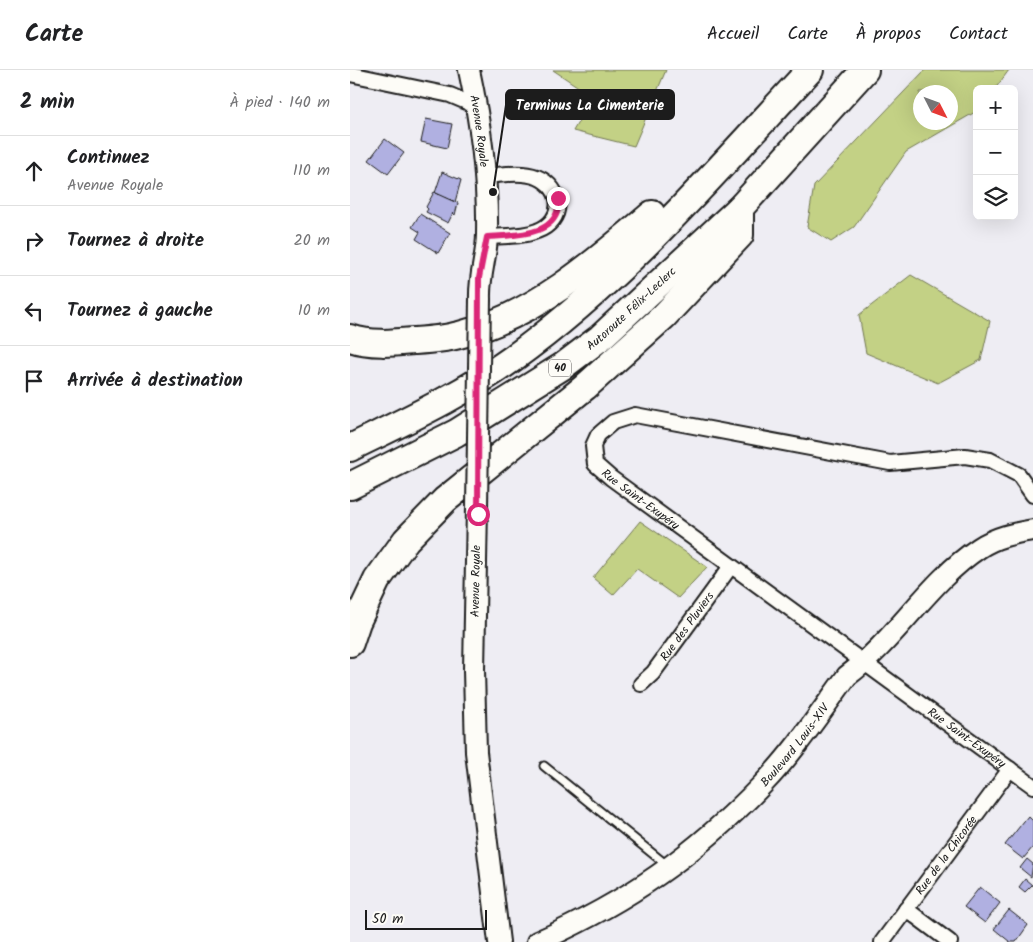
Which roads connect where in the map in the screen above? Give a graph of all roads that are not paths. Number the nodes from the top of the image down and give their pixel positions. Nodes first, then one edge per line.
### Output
1 (469, 70) edge
2 (810, 70) edge
3 (865, 70) edge
4 (350, 74) edge
5 (476, 106) junction
6 (483, 176) junction
7 (688, 202) junction
8 (740, 208) junction
9 (487, 237) junction
10 (350, 338) edge
11 (350, 448) edge
12 (350, 486) edge
13 (1033, 495) edge
14 (1033, 530) edge
15 (731, 566) junction
16 (350, 643) edge
17 (864, 664) junction
18 (641, 684) dead end
19 (544, 766) dead end
20 (1010, 769) junction
21 (1033, 786) edge
22 (670, 868) junction
23 (906, 909) junction
24 (499, 942) edge
25 (537, 942) edge
26 (882, 942) edge
27 (950, 942) edge

1 - 5 main road, Avenue Royale
2 - 7 highway
3 - 8 highway, Autoroute Félix-Leclerc / 40
4 - 5 street
5 - 6 main road, Avenue Royale
6 - 9 main road, Avenue Royale
6 - 9 street
7 - 10 highway
7 - 11 highway
8 - 12 highway, Autoroute Félix-Leclerc / 40
8 - 16 highway
9 - 24 main road, Avenue Royale, bridge
13 - 15 street, Rue Saint-Exupéry
14 - 17 main road, Boulevard Louis-XIV
15 - 17 street, Rue Saint-Exupéry
15 - 18 street, Rue des Pluviers
17 - 20 street, Rue Saint-Exupéry
17 - 22 main road, Boulevard Louis-XIV
19 - 22 lane
20 - 21 street, Rue Saint-Exupéry
20 - 23 street, Rue de la Chicorée
22 - 25 main road, Boulevard Louis-XIV
23 - 26 street, Rue de la Chicorée
23 - 27 street

